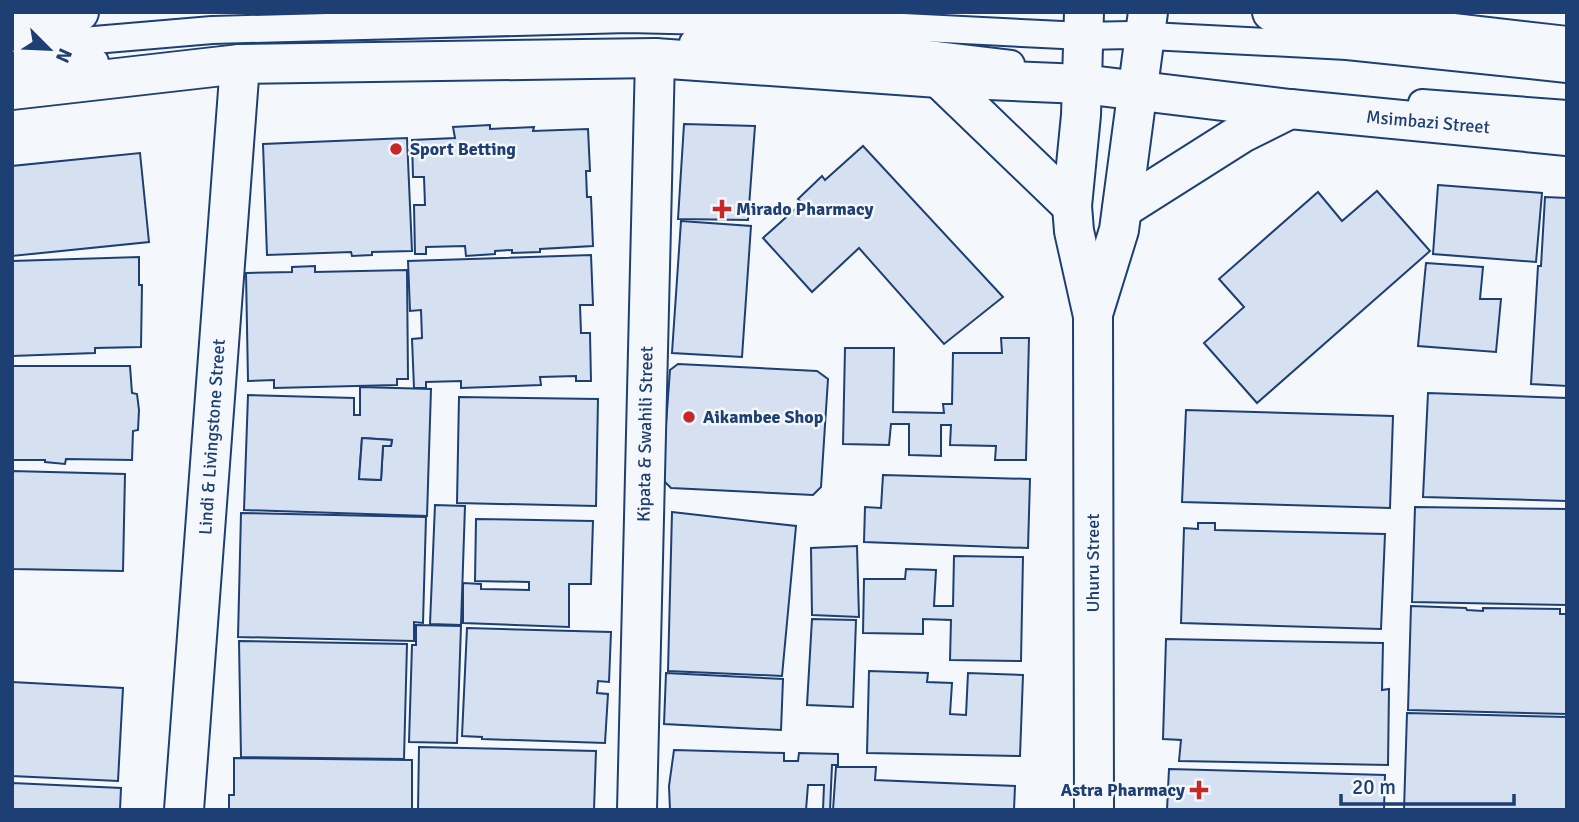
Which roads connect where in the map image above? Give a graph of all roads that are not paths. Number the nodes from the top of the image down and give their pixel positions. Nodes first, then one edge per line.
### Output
1 (79, 12) edge
2 (1272, 12) edge
3 (1310, 14) edge
4 (12, 18) edge
5 (1084, 24) edge
6 (1147, 24) edge
7 (1567, 46) edge
8 (12, 47) edge
9 (655, 58) junction
10 (240, 64) junction
11 (12, 69) edge
12 (1567, 69) edge
13 (939, 78) junction
14 (1082, 79) junction
15 (1139, 85) junction
16 (12, 90) edge
17 (1290, 109) junction
18 (1567, 114) edge
19 (1567, 136) edge
20 (1072, 206) junction
21 (1122, 209) junction
22 (1093, 316) junction
23 (184, 810) edge
24 (637, 810) edge
25 (1094, 810) edge

1 - 4 street
2 - 3 street
3 - 7 street
5 - 6 lane
5 - 8 lane
5 - 14 street, Uhuru Street
6 - 12 lane
6 - 15 street, Uhuru Street
9 - 10 street, Msimbazi Street
9 - 13 street, Msimbazi Street
9 - 24 street, Kipata & Swahili Street
10 - 16 street, Msimbazi Street
10 - 23 street, Lindi & Livingstone Street
11 - 14 lane
13 - 14 street, Msimbazi Street
13 - 20 street
14 - 15 street, Msimbazi Street
14 - 20 street, Uhuru Street
15 - 17 street, Msimbazi Street
15 - 18 lane
15 - 21 street, Uhuru Street
17 - 19 street, Msimbazi Street
17 - 21 street
20 - 22 street, Uhuru Street
21 - 22 street, Uhuru Street
22 - 25 street, Uhuru Street

